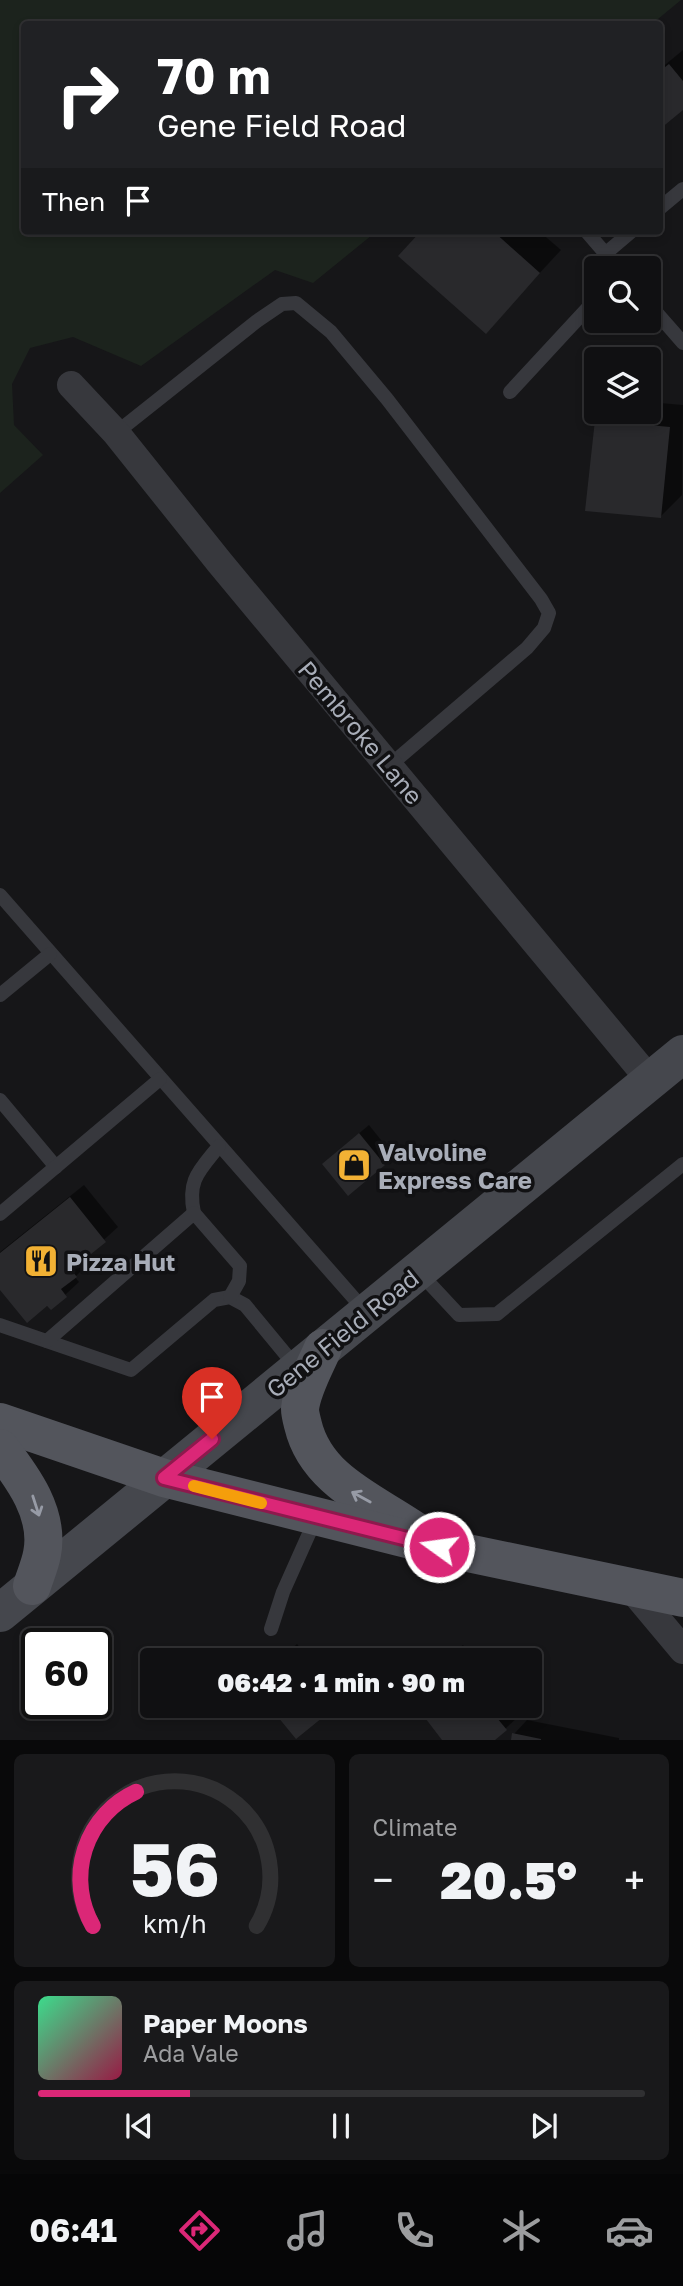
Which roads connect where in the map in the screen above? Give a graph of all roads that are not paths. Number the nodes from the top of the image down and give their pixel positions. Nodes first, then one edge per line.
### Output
1 (683, 189) edge
2 (663, 206) edge
3 (590, 235) edge
4 (627, 235) edge
5 (606, 253) junction
6 (608, 256) edge
7 (584, 312) edge
8 (661, 318) edge
9 (683, 343) edge
10 (71, 384) dead end
11 (510, 392) dead end
12 (116, 433) junction
13 (389, 766) junction
14 (0, 895) edge
15 (51, 954) junction
16 (0, 995) edge
17 (683, 1054) edge
18 (160, 1079) junction
19 (650, 1080) junction
20 (0, 1100) edge
21 (219, 1146) junction
22 (683, 1164) edge
23 (56, 1167) junction
24 (194, 1213) junction
25 (0, 1214) edge
26 (418, 1271) junction
27 (230, 1297) junction
28 (366, 1313) junction
29 (0, 1325) edge
30 (47, 1341) junction
31 (311, 1359) junction
32 (0, 1422) edge
33 (0, 1448) edge
34 (164, 1478) junction
35 (317, 1517) junction
36 (439, 1547) junction
37 (32, 1586) junction
38 (631, 1588) junction
39 (683, 1598) edge
40 (0, 1613) edge
41 (271, 1629) dead end
42 (683, 1650) edge

1 - 2 lane
3 - 5 lane
4 - 5 lane
5 - 6 lane
7 - 11 lane
8 - 9 lane
10 - 12 street, Pembroke Lane
12 - 13 street, Pembroke Lane
12 - 13 lane
13 - 19 street, Pembroke Lane
14 - 15 lane
15 - 16 lane
15 - 18 lane
17 - 19 street, Gene Field Road
18 - 21 lane
18 - 23 lane
19 - 26 street, Gene Field Road
20 - 23 lane
21 - 24 lane
21 - 28 lane
22 - 26 lane
23 - 25 lane
24 - 27 lane
24 - 30 lane
26 - 28 street, Gene Field Road
27 - 30 lane
27 - 31 lane
28 - 31 street, Gene Field Road
29 - 30 lane
31 - 34 street, Gene Field Road
36 -> 31 main road
32 - 34 main road
33 -> 37 main road
34 - 35 main road
34 - 37 street, Gene Field Road
35 - 36 main road
35 - 41 lane
36 - 38 main road
37 - 40 street, Gene Field Road
38 - 39 main road
38 - 42 street

